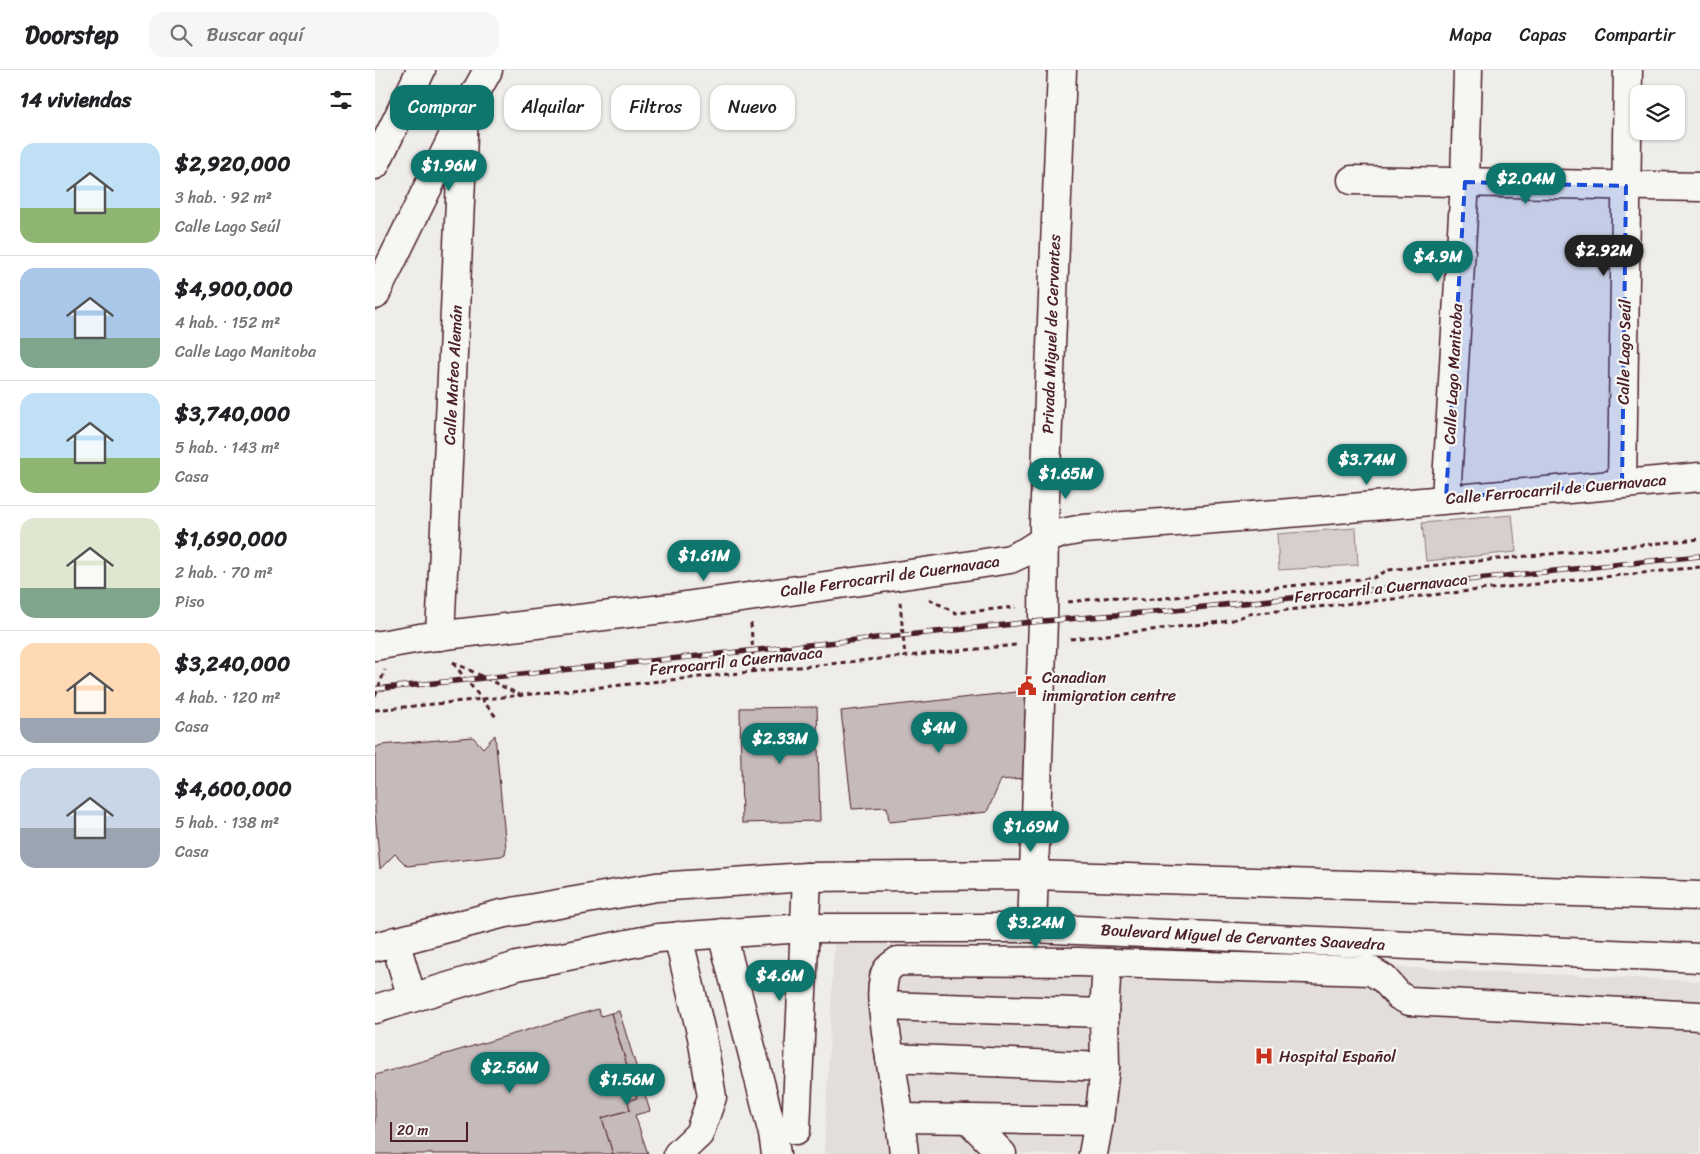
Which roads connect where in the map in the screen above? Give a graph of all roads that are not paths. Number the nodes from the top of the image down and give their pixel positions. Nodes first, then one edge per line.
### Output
1 (421, 70) edge
2 (489, 70) edge
3 (1062, 70) edge
4 (1467, 70) edge
5 (1628, 70) edge
6 (480, 85) edge
7 (456, 130) edge
8 (463, 130) edge
9 (375, 164) edge
10 (1352, 180) dead end
11 (1465, 182) junction
12 (1626, 186) junction
13 (1700, 187) edge
14 (375, 295) edge
15 (1700, 477) edge
16 (1622, 484) junction
17 (1446, 498) junction
18 (1044, 540) junction
19 (440, 636) junction
20 (380, 656) edge
21 (1034, 875) junction
22 (807, 877) junction
23 (1700, 896) edge
24 (804, 928) junction
25 (1032, 928) junction
26 (722, 933) junction
27 (678, 936) junction
28 (385, 944) edge
29 (1700, 958) edge
30 (1107, 963) junction
31 (412, 998) junction
32 (883, 1006) junction
33 (375, 1009) edge
34 (1104, 1013) junction
35 (1700, 1016) edge
36 (890, 1058) junction
37 (1105, 1067) junction
38 (901, 1118) junction
39 (968, 1119) junction
40 (1099, 1121) junction
41 (796, 1130) dead end
42 (677, 1154) edge
43 (776, 1154) edge
44 (904, 1154) edge
45 (1002, 1154) edge
46 (1093, 1154) edge

1 - 9 street
2 - 6 street
3 - 18 street, Privada Miguel de Cervantes
4 - 11 street, Calle Lago Manitoba
5 - 12 street, Calle Lago Seúl
7 - 14 street
8 - 19 street, Calle Mateo Alemán
10 - 11 street
11 - 12 street
11 - 17 street, Calle Lago Manitoba
12 - 13 street
12 - 16 street, Calle Lago Seúl
15 - 16 street, Calle Ferrocarril de Cuernavaca
16 - 17 street, Calle Ferrocarril de Cuernavaca
17 - 18 street, Calle Ferrocarril de Cuernavaca
18 - 19 street, Calle Ferrocarril de Cuernavaca
18 - 21 street, Privada Miguel de Cervantes
19 - 20 street, Calle Ferrocarril de Cuernavaca
21 - 22 street
21 - 23 street
21 - 25 street, Privada Miguel de Cervantes
22 - 24 street
22 - 28 street
24 - 25 street, Boulevard Miguel de Cervantes Saavedra
24 - 26 street, Boulevard Miguel de Cervantes Saavedra
24 - 41 street
25 - 29 street, Boulevard Miguel de Cervantes Saavedra
26 - 27 street, Boulevard Miguel de Cervantes Saavedra
26 - 43 street
27 - 31 street, Boulevard Miguel de Cervantes Saavedra
27 - 42 street
28 - 31 street
30 - 32 street
30 - 34 street
30 - 35 street
31 - 33 street, Boulevard Miguel de Cervantes Saavedra
32 - 34 street
32 - 36 street
34 - 37 street
36 - 37 street
36 - 38 street
37 - 40 street
38 - 39 street
38 - 44 street
39 - 40 street
39 - 45 street
40 - 46 street

